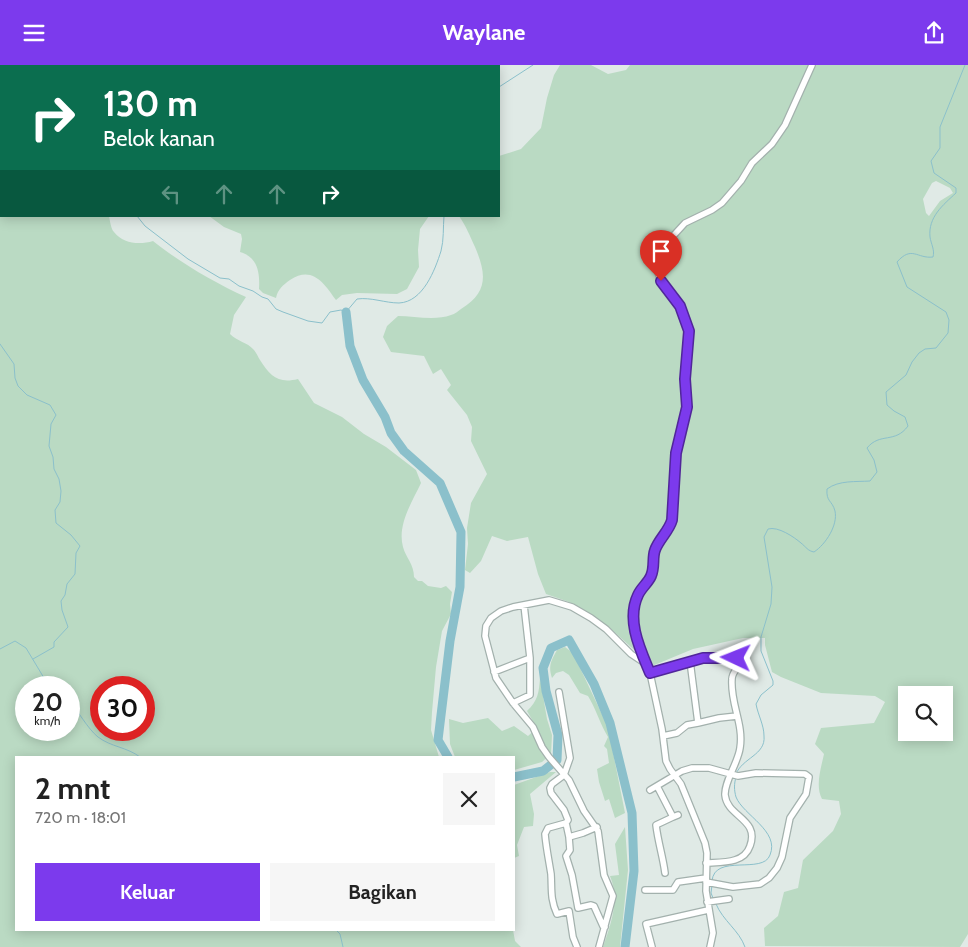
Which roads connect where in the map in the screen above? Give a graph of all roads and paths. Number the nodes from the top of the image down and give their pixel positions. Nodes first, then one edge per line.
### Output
1 (812, 65) edge
2 (524, 605) junction
3 (530, 658) junction
4 (690, 661) junction
5 (646, 664) junction
6 (494, 672) junction
7 (650, 673) junction
8 (559, 692) dead end
9 (513, 703) junction
10 (737, 716) junction
11 (698, 723) junction
12 (663, 737) junction
13 (564, 775) junction
14 (674, 775) junction
15 (734, 775) junction
16 (657, 786) junction
17 (650, 790) dead end
18 (566, 823) junction
19 (597, 827) junction
20 (569, 837) junction
21 (706, 863) junction
22 (665, 873) dead end
23 (708, 882) junction
24 (645, 890) dead end
25 (729, 899) dead end
26 (712, 901) junction
27 (578, 908) junction
28 (708, 910) junction
29 (569, 911) junction
30 (605, 927) junction
31 (577, 947) edge
32 (599, 947) edge
33 (652, 947) edge
34 (709, 947) edge

1 - 5 street
2 - 3 street
2 - 5 street
2 - 6 street
3 - 6 street
3 - 9 street
4 - 7 street
4 - 10 street
4 - 11 street
5 - 7 street
6 - 9 street
7 - 12 street
8 - 13 street
9 - 13 street
10 - 11 street
10 - 15 street
11 - 12 street
12 - 14 street
13 - 18 street
13 - 19 street
14 - 15 street
14 - 16 street
14 - 21 street
15 - 21 street
15 - 23 street
16 - 17 street
16 - 22 street
18 - 20 street
18 - 29 street
19 - 20 street
19 - 30 street
20 - 27 street
21 - 23 street
23 - 24 street
23 - 26 street
25 - 26 street
26 - 28 street
27 - 29 street
27 - 30 street
28 - 33 street
28 - 34 street
29 - 31 street
30 - 32 street

